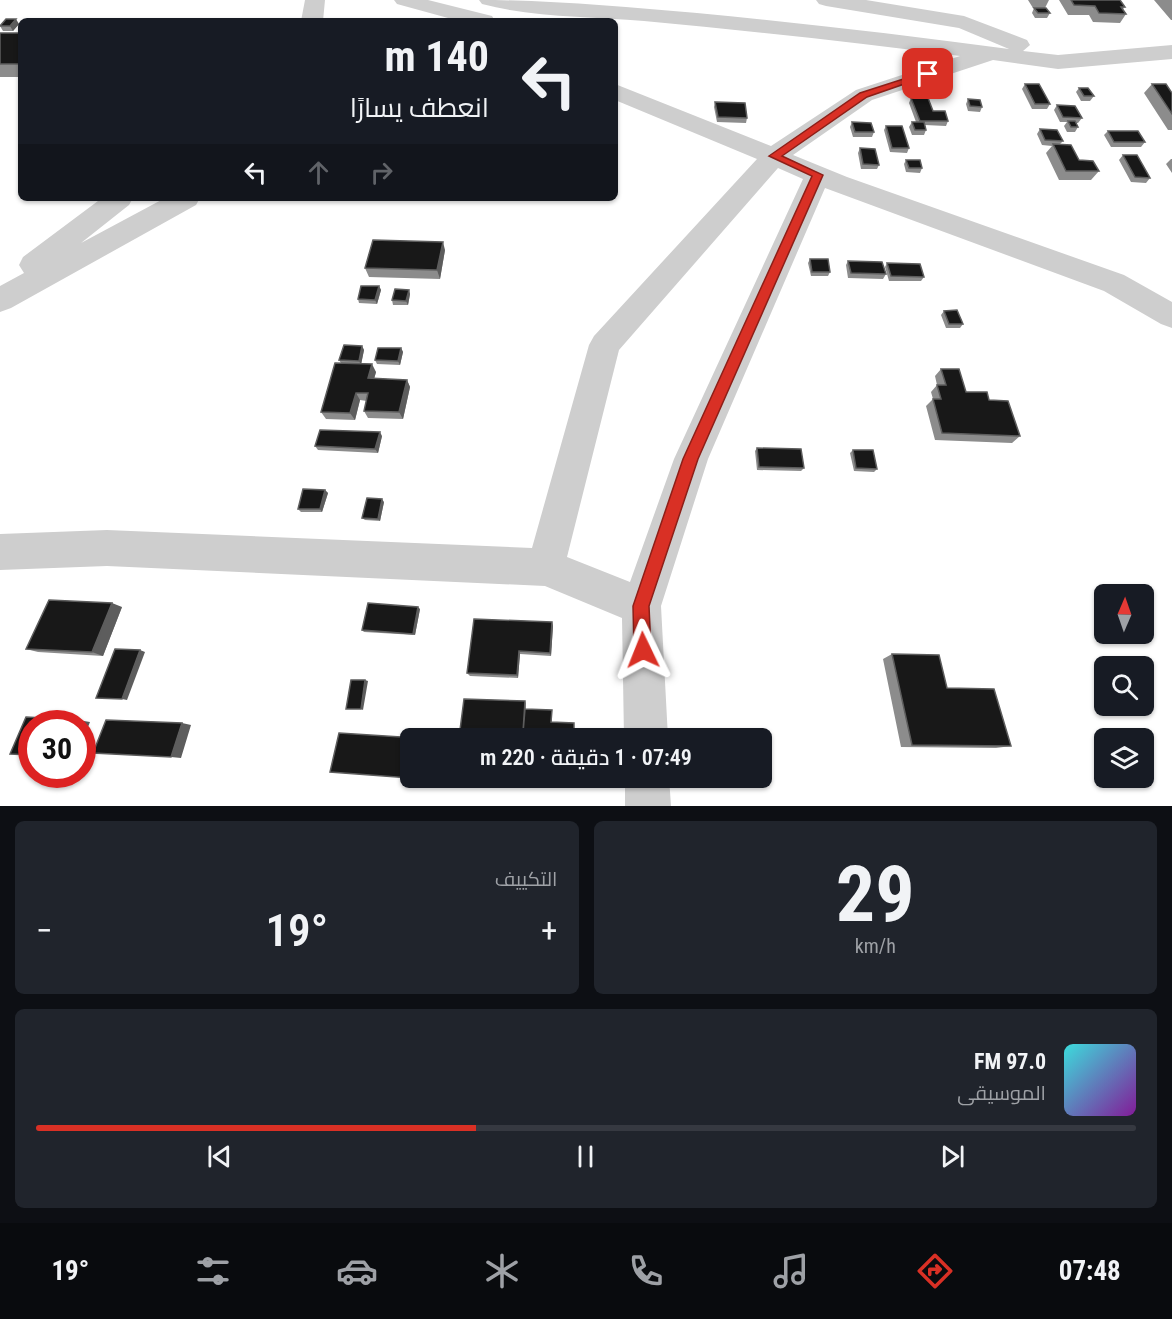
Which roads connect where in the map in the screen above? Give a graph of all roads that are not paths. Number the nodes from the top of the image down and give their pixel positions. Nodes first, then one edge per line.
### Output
1 (315, 0) edge
2 (404, 0) edge
3 (489, 0) edge
4 (821, 0) edge
5 (826, 0) edge
6 (955, 0) edge
7 (530, 4) edge
8 (668, 8) edge
9 (634, 14) junction
10 (312, 18) edge
11 (473, 18) edge
12 (964, 22) junction
13 (618, 29) edge
14 (829, 32) junction
15 (983, 52) junction
16 (1172, 52) edge
17 (1058, 62) junction
18 (618, 92) edge
19 (774, 156) junction
20 (818, 175) junction
21 (116, 201) edge
22 (182, 201) edge
23 (0, 291) edge
24 (0, 300) edge
25 (1172, 316) edge
26 (0, 552) edge
27 (545, 567) junction
28 (641, 606) junction
29 (646, 728) edge
30 (647, 788) edge
31 (648, 806) edge

1 - 10 street
2 - 11 street
3 - 7 street
4 - 14 street
5 - 12 street
6 - 12 street
7 - 9 street
8 - 9 street
8 - 14 street
9 - 13 street
12 - 15 street
12 - 17 street
14 - 15 street
15 - 17 street
15 - 19 street
16 - 17 street
18 - 19 street
19 - 20 street
19 - 27 street
20 - 25 street
20 - 28 street
21 - 23 street
22 - 24 street
26 - 27 street
27 - 28 street
28 - 29 street
30 - 31 street

